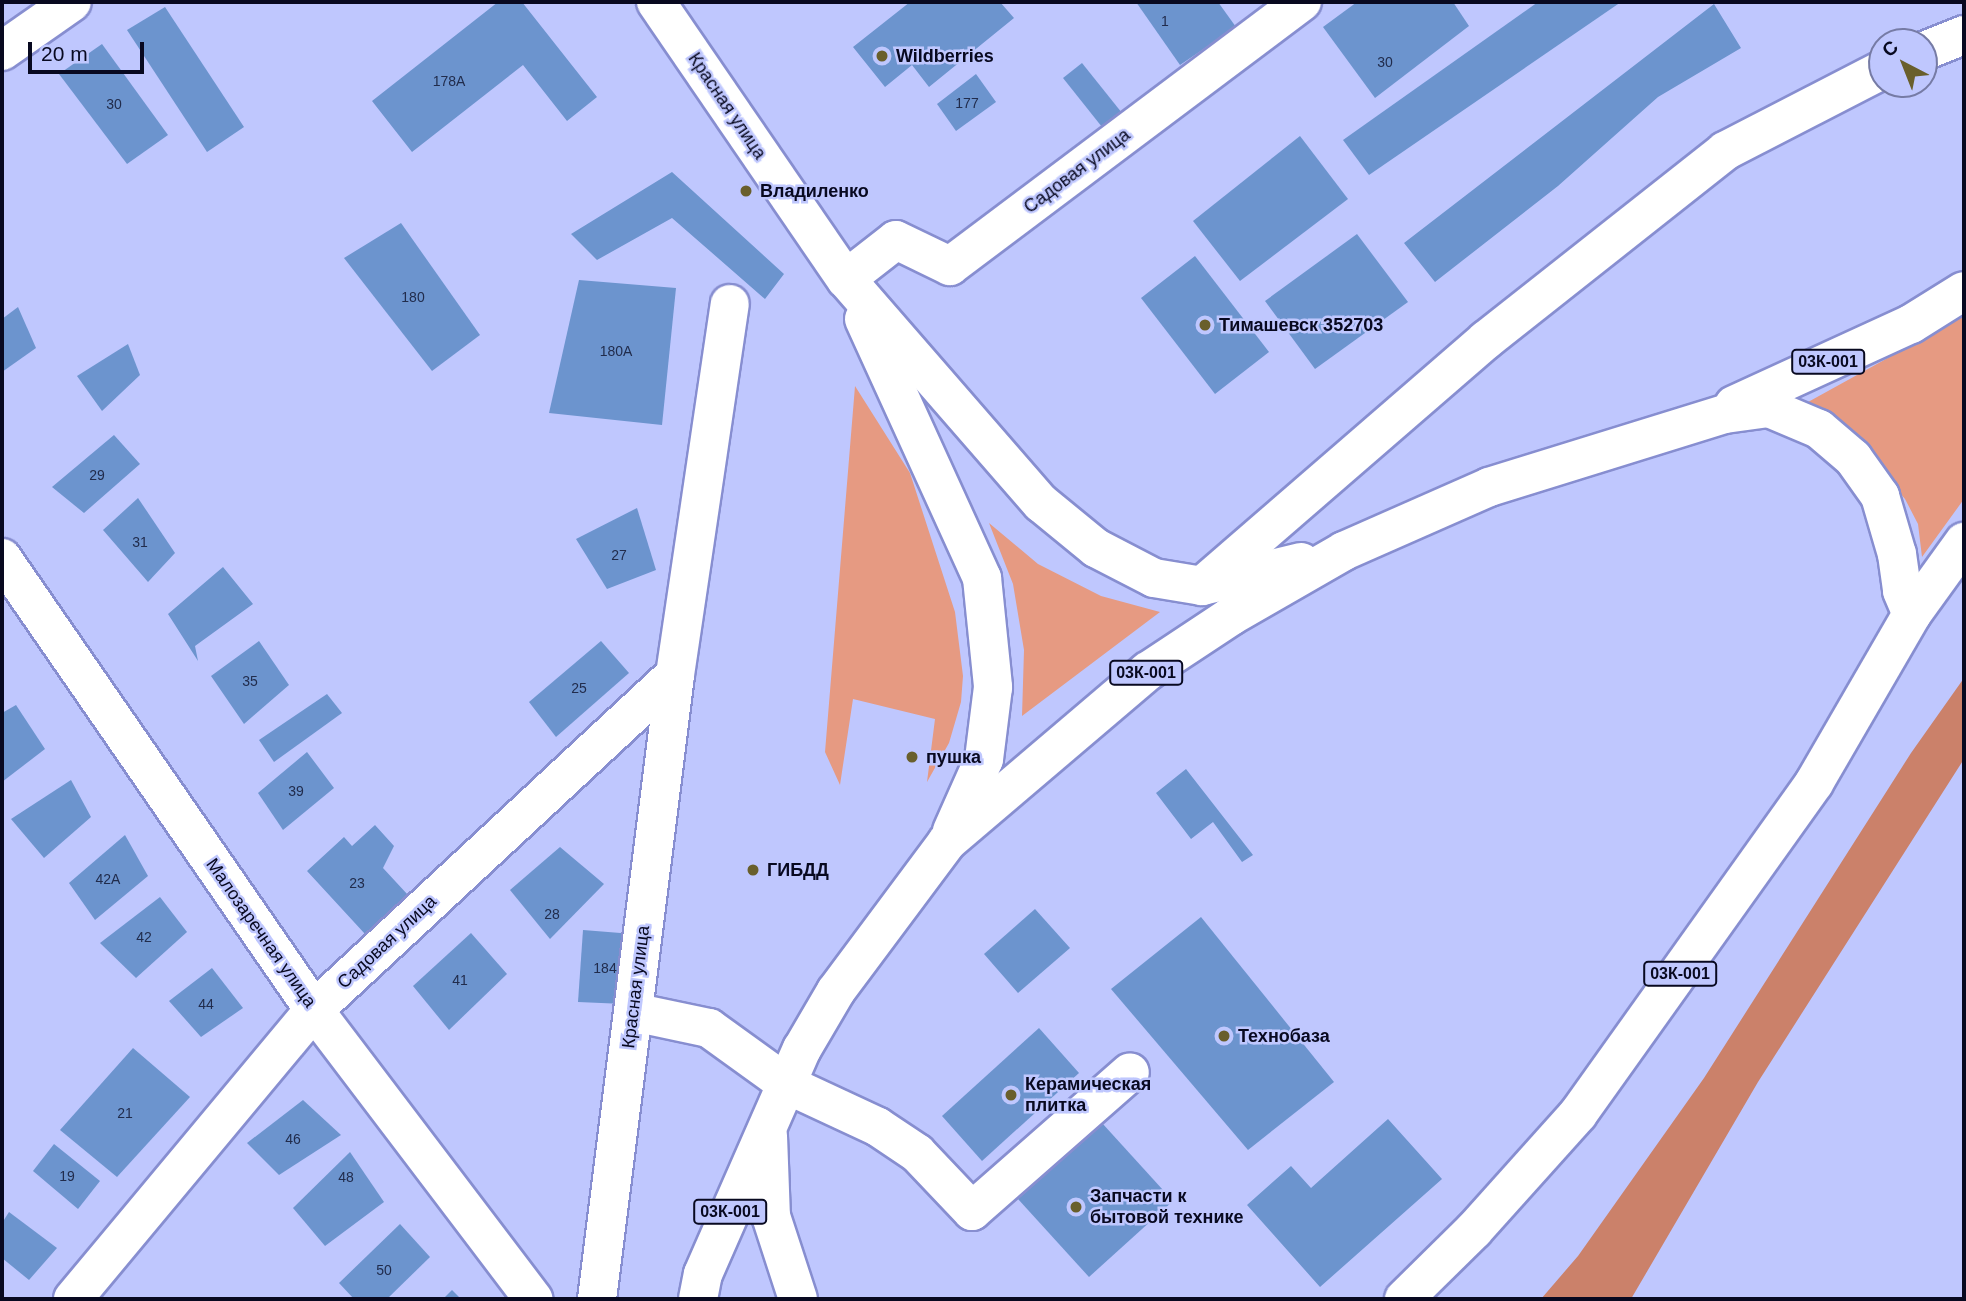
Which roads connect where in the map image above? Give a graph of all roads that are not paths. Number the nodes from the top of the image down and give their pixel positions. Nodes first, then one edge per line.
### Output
1 (72, 2) edge
2 (656, 2) edge
3 (1302, 2) edge
4 (1964, 35) edge
5 (1938, 45) edge
6 (2, 51) edge
7 (1868, 77) edge
8 (846, 279) junction
9 (1964, 291) edge
10 (730, 304) dead end
11 (1687, 425) junction
12 (1964, 542) edge
13 (1344, 551) junction
14 (2, 558) edge
15 (1202, 586) junction
16 (1912, 614) junction
17 (675, 675) junction
18 (947, 842) junction
19 (314, 1010) junction
20 (633, 1012) junction
21 (1130, 1072) dead end
22 (788, 1085) junction
23 (767, 1127) junction
24 (74, 1299) edge
25 (533, 1299) edge
26 (597, 1299) edge
27 (698, 1299) edge
28 (798, 1299) edge
29 (1404, 1299) edge

1 - 6 main road
2 - 8 main road, Красная улица
3 - 8 main road, Садовая улица
4 - 5 main road
7 - 15 main road
8 - 15 main road
8 - 18 main road
9 - 11 main road, 03К-001
10 - 17 main road, Красная улица
11 - 13 main road, 03К-001
11 - 16 main road
12 - 16 main road, 03К-001
13 - 15 main road
13 - 18 main road, 03К-001
14 - 19 main road, Малозаречная улица
16 - 29 main road, 03К-001
17 - 19 main road, Садовая улица
17 - 20 main road, Красная улица
18 - 22 main road, 03К-001
19 - 24 main road, Садовая улица
19 - 25 main road, Малозаречная улица
20 - 22 main road
20 - 26 main road, Красная улица
21 - 22 main road
22 - 23 main road, 03К-001
23 - 27 main road, 03К-001
23 - 28 main road

